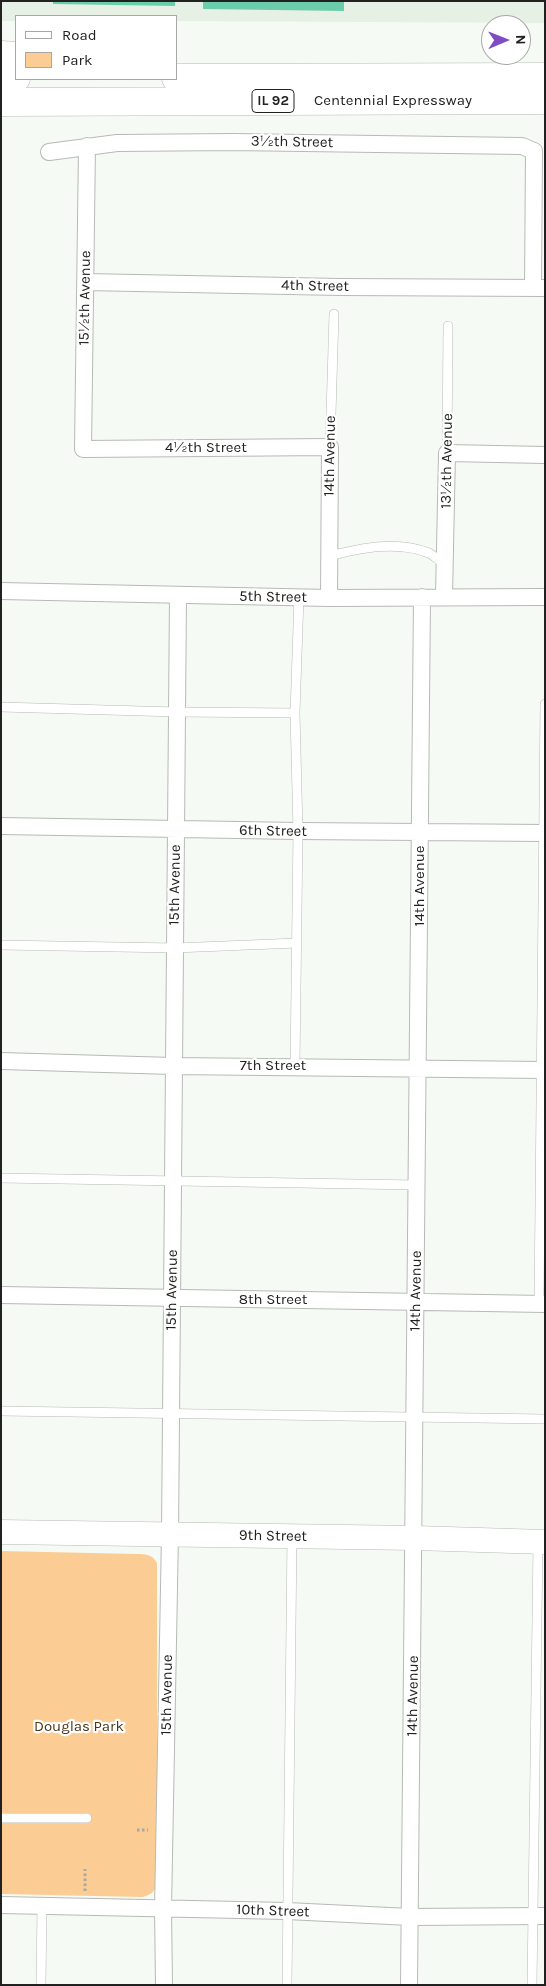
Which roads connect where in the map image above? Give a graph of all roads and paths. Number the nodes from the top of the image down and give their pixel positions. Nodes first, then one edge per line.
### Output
1 (1, 55) edge
2 (15, 56) edge
3 (178, 68) edge
4 (261, 77) junction
5 (545, 77) edge
6 (1, 78) edge
7 (15, 78) edge
8 (178, 78) edge
9 (545, 100) edge
10 (1, 104) edge
11 (87, 146) junction
12 (49, 152) dead end
13 (85, 282) junction
14 (539, 288) edge
15 (334, 314) dead end
16 (448, 326) dead end
17 (330, 447) junction
18 (83, 449) joint
19 (447, 452) junction
20 (545, 455) edge
21 (330, 556) junction
22 (445, 564) junction
23 (1, 591) edge
24 (178, 596) junction
25 (444, 596) junction
26 (299, 597) junction
27 (422, 597) junction
28 (545, 597) edge
29 (329, 598) junction
30 (545, 704) edge
31 (1, 707) edge
32 (177, 712) junction
33 (294, 713) junction
34 (1, 826) edge
35 (176, 830) junction
36 (298, 831) junction
37 (420, 832) junction
38 (544, 833) edge
39 (297, 943) junction
40 (1, 944) edge
41 (175, 948) junction
42 (1, 1061) edge
43 (173, 1066) junction
44 (295, 1066) junction
45 (419, 1068) junction
46 (543, 1070) edge
47 (1, 1178) edge
48 (173, 1180) junction
49 (417, 1185) junction
50 (1, 1295) edge
51 (172, 1299) junction
52 (415, 1301) junction
53 (542, 1303) edge
54 (1, 1411) edge
55 (171, 1412) junction
56 (416, 1416) junction
57 (545, 1419) edge
58 (1, 1532) edge
59 (170, 1534) junction
60 (292, 1536) junction
61 (415, 1538) junction
62 (541, 1542) edge
63 (1, 1818) edge
64 (87, 1818) dead end
65 (137, 1830) dead end
66 (148, 1830) dead end
67 (85, 1869) dead end
68 (85, 1892) dead end
69 (1, 1905) edge
70 (42, 1905) junction
71 (164, 1909) junction
72 (287, 1911) junction
73 (538, 1916) edge
74 (410, 1917) junction
75 (41, 1985) edge
76 (164, 1985) edge
77 (287, 1985) edge
78 (409, 1985) edge
79 (532, 1985) edge

1 - 2 highway
3 - 4 highway
4 - 5 highway, Centennial Expressway / IL 92
4 - 8 highway, Centennial Expressway / IL 92
6 - 7 highway
9 - 10 highway, Centennial Expressway / IL 92
11 - 12 street, 3½th Street
11 - 13 street, 15½th Avenue
11 - 14 street, 3½th Street
13 - 14 street, 4th Street
13 - 18 street, 15½th Avenue
15 - 17 lane, 14th Avenue
16 - 19 lane, 13½th Avenue
17 - 18 street, 4½th Street
17 - 21 street, 14th Avenue
19 - 20 street
19 - 22 street, 13½th Avenue
21 - 22 lane
21 - 29 street, 14th Avenue
22 - 25 street, 13½th Avenue
23 - 24 street, 5th Street
24 - 26 street, 5th Street
24 - 32 street, 15th Avenue
25 - 27 street, 5th Street
25 - 28 street, 5th Street
26 - 29 street, 5th Street
26 - 33 lane
27 - 29 street, 5th Street
27 - 37 street, 14th Avenue
30 - 38 lane
31 - 32 lane
32 - 33 lane
32 - 35 street, 15th Avenue
33 - 36 lane
34 - 35 street, 6th Street
35 - 36 street, 6th Street
35 - 41 street, 15th Avenue
36 - 37 street, 6th Street
36 - 39 lane
37 - 38 street, 6th Street
37 - 45 street, 14th Avenue
38 - 46 lane
39 - 41 lane
39 - 44 lane
40 - 41 lane
41 - 43 street, 15th Avenue
42 - 43 street, 7th Street
43 - 44 street, 7th Street
43 - 48 street, 15th Avenue
44 - 45 street, 7th Street
45 - 46 street, 7th Street
45 - 49 street, 14th Avenue
46 - 53 lane
47 - 48 lane
48 - 49 lane
48 - 51 street, 15th Avenue
49 - 52 street, 14th Avenue
50 - 51 street, 8th Street
51 - 52 street, 8th Street
51 - 55 street, 15th Avenue
52 - 53 street, 8th Street
52 - 56 street, 14th Avenue
54 - 55 lane
55 - 56 lane
55 - 59 street, 15th Avenue
56 - 57 lane
56 - 61 street, 14th Avenue
58 - 59 street, 9th Street
59 - 60 street, 9th Street
59 - 71 street, 15th Avenue
60 - 61 street, 9th Street
60 - 72 lane
61 - 62 street, 9th Street
61 - 74 street, 14th Avenue
62 - 73 lane
63 - 64 lane
65 - 66 path
67 - 68 path
69 - 70 street, 10th Street
70 - 71 street, 10th Street
70 - 75 lane
71 - 72 street, 10th Street
71 - 76 street, 15th Avenue
72 - 74 street, 10th Street
72 - 77 lane
73 - 74 street, 10th Street
73 - 79 lane
74 - 78 street, 14th Avenue

